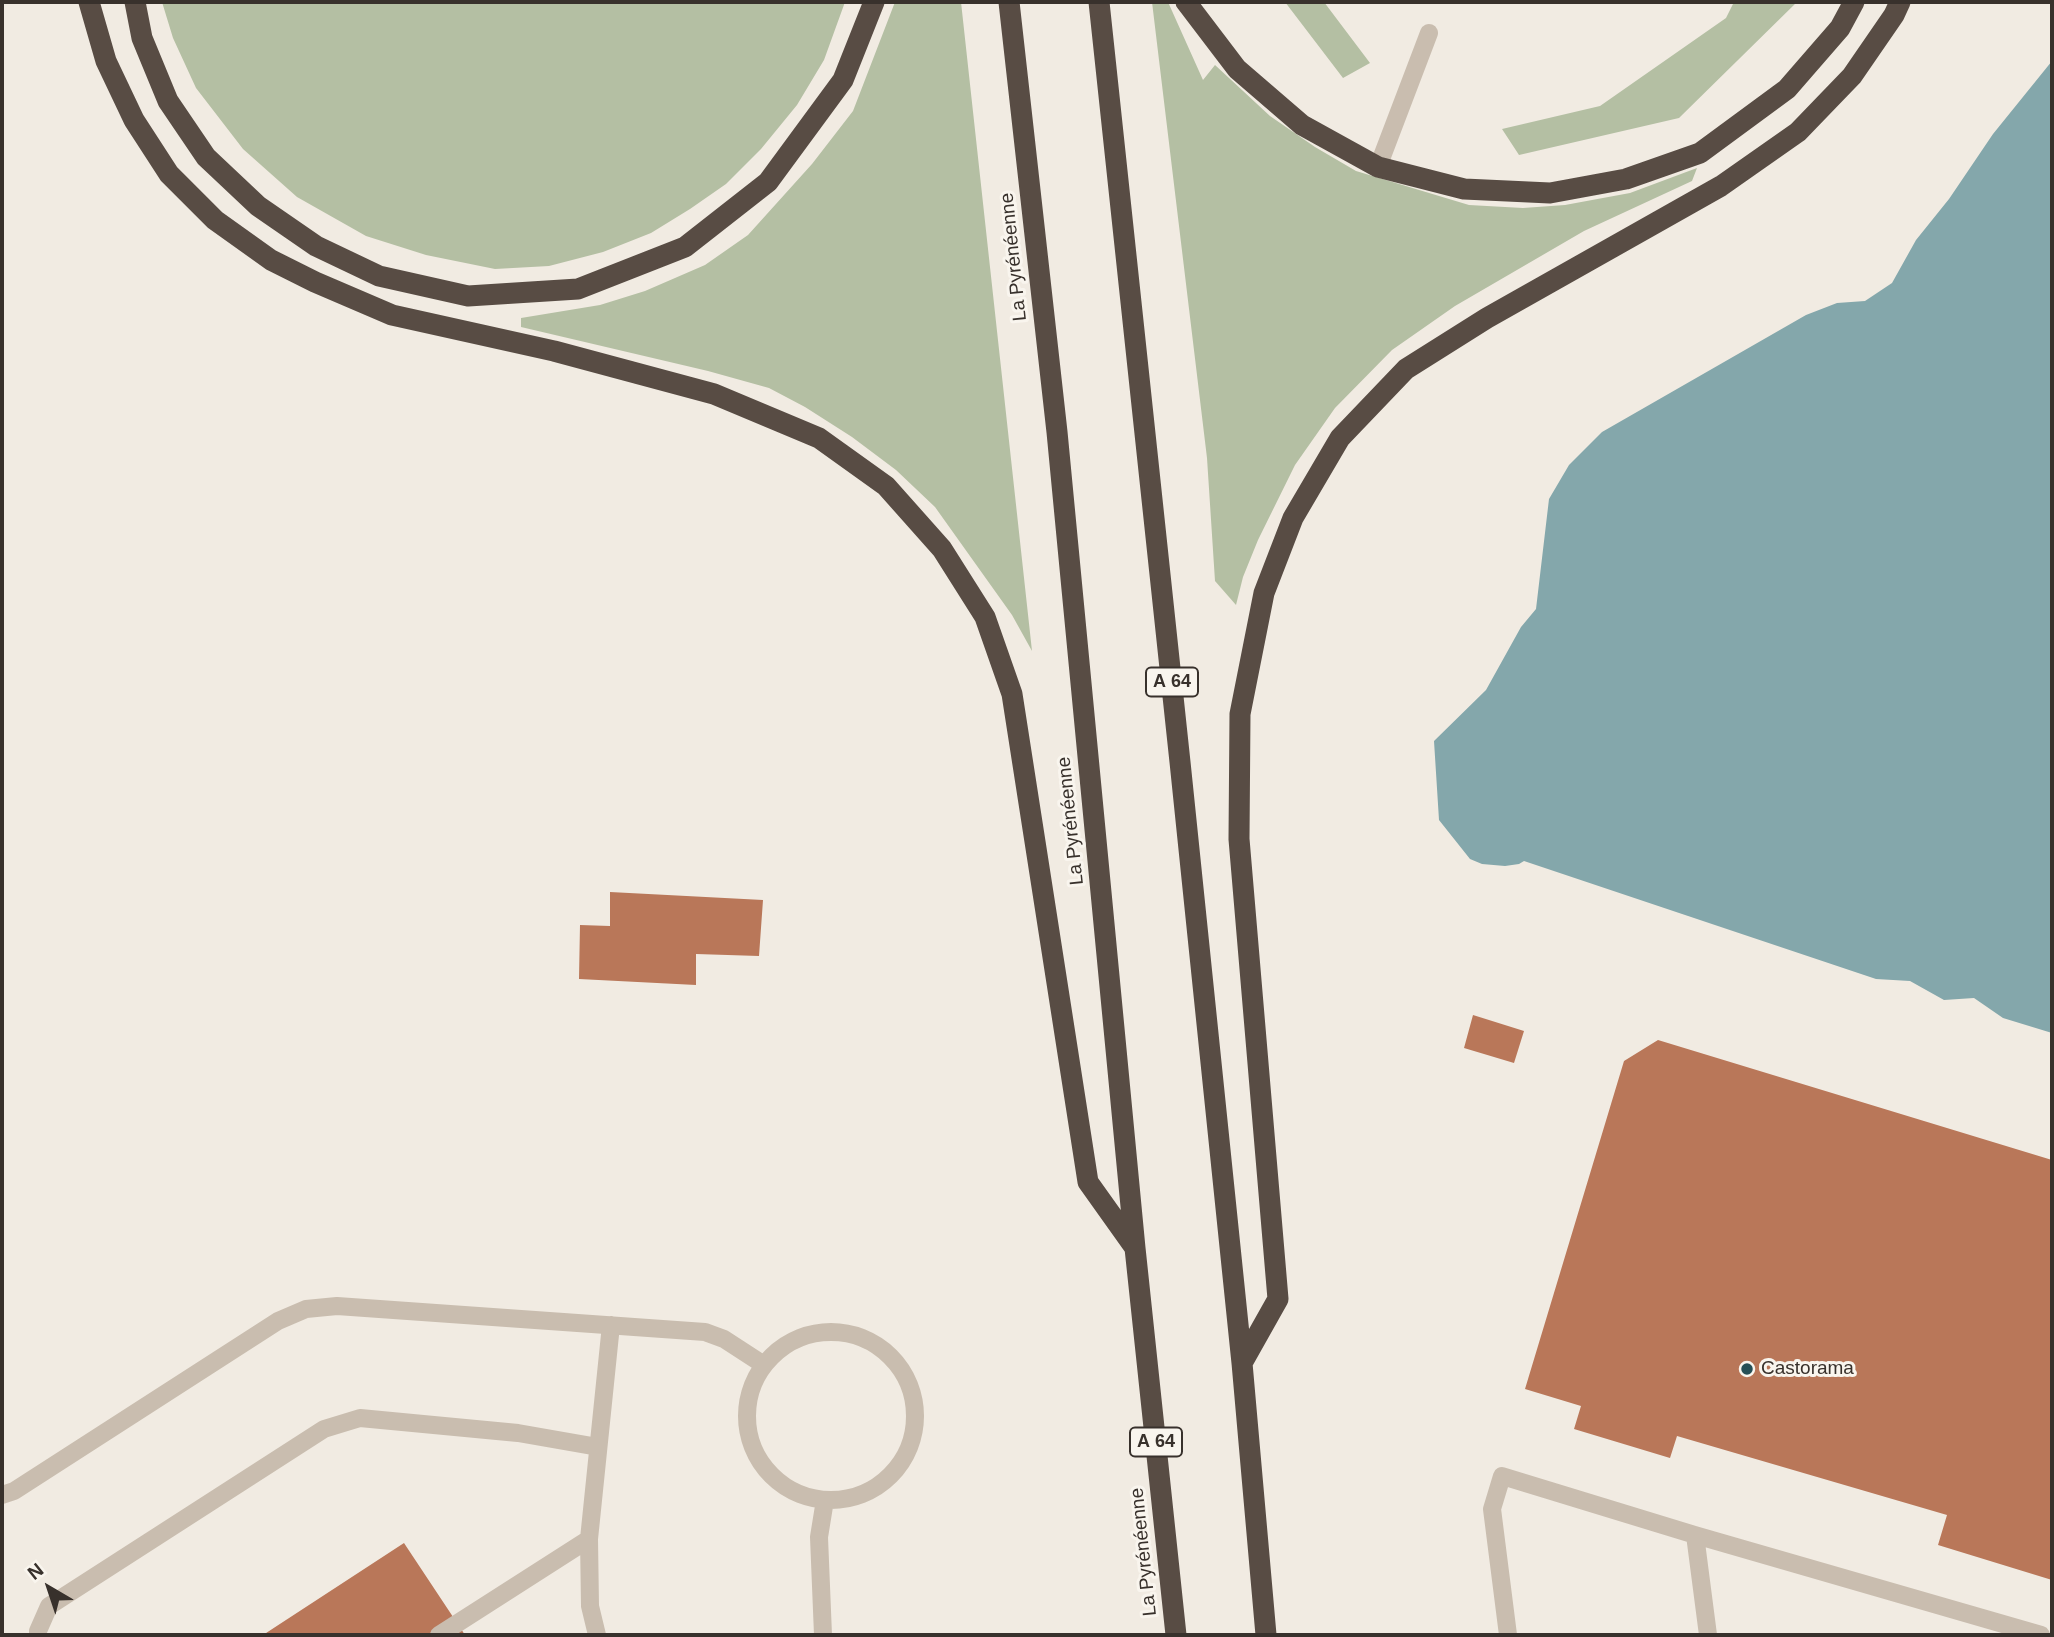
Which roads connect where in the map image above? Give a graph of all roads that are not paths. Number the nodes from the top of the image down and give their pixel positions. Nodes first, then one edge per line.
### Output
1 (89, 2) edge
2 (135, 2) edge
3 (874, 2) edge
4 (1009, 2) edge
5 (1099, 2) edge
6 (1186, 2) edge
7 (1854, 2) edge
8 (1900, 2) edge
9 (1429, 33) dead end
10 (1378, 167) junction
11 (1135, 1248) junction
12 (611, 1325) junction
13 (1242, 1363) junction
14 (764, 1365) junction
15 (598, 1447) junction
16 (8, 1493) edge
17 (825, 1500) junction
18 (2, 1505) edge
19 (1695, 1535) junction
20 (589, 1539) junction
21 (38, 1635) edge
22 (439, 1635) edge
23 (597, 1635) edge
24 (823, 1635) edge
25 (1176, 1635) edge
26 (1266, 1635) edge
27 (1508, 1635) edge
28 (1708, 1635) edge
29 (2041, 1635) edge

1 - 11 highway
2 - 3 highway
4 - 11 highway, La Pyrénéenne / A 64
5 - 13 highway, A 64
6 - 10 highway
7 - 10 highway
8 - 13 highway
9 - 10 lane
11 - 25 highway, La Pyrénéenne / A 64
12 - 14 lane
12 - 15 lane
12 - 16 lane
13 - 26 highway, A 64
14 - 17 lane
14 - 17 lane
15 - 20 lane
15 - 21 lane
16 - 18 lane
17 - 24 lane
19 - 27 lane
19 - 28 lane
19 - 29 lane
20 - 22 lane
20 - 23 lane

